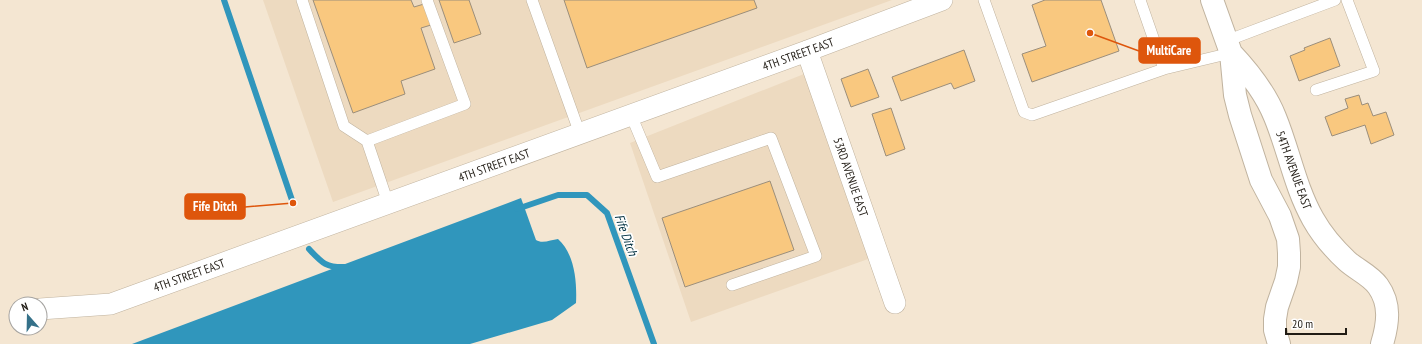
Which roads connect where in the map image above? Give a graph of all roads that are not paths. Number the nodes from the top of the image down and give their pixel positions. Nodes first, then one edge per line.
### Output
1 (302, 0) edge
2 (427, 0) edge
3 (532, 0) edge
4 (942, 0) edge
5 (984, 0) edge
6 (1140, 0) edge
7 (1212, 0) edge
8 (1335, 0) edge
9 (1347, 0) edge
10 (1228, 47) junction
11 (807, 51) junction
12 (1164, 69) junction
13 (1316, 90) dead end
14 (631, 115) junction
15 (580, 134) junction
16 (367, 141) junction
17 (388, 203) junction
18 (732, 285) dead end
19 (895, 303) dead end
20 (48, 308) edge
21 (1279, 344) edge
22 (1382, 344) edge

1 - 16 lane
2 - 16 lane
3 - 15 lane
4 - 11 street, 4TH STREET EAST
5 - 12 lane
6 - 12 lane
7 - 10 main road, 54TH AVENUE EAST
8 - 10 lane
9 - 13 lane
10 - 12 lane
10 - 21 main road, 54TH AVENUE EAST
10 - 22 main road, 54TH AVENUE EAST
11 - 14 street, 4TH STREET EAST
11 - 19 street, 53RD AVENUE EAST
14 - 15 street, 4TH STREET EAST
14 - 18 lane
15 - 17 street, 4TH STREET EAST
16 - 17 lane
17 - 20 street, 4TH STREET EAST

